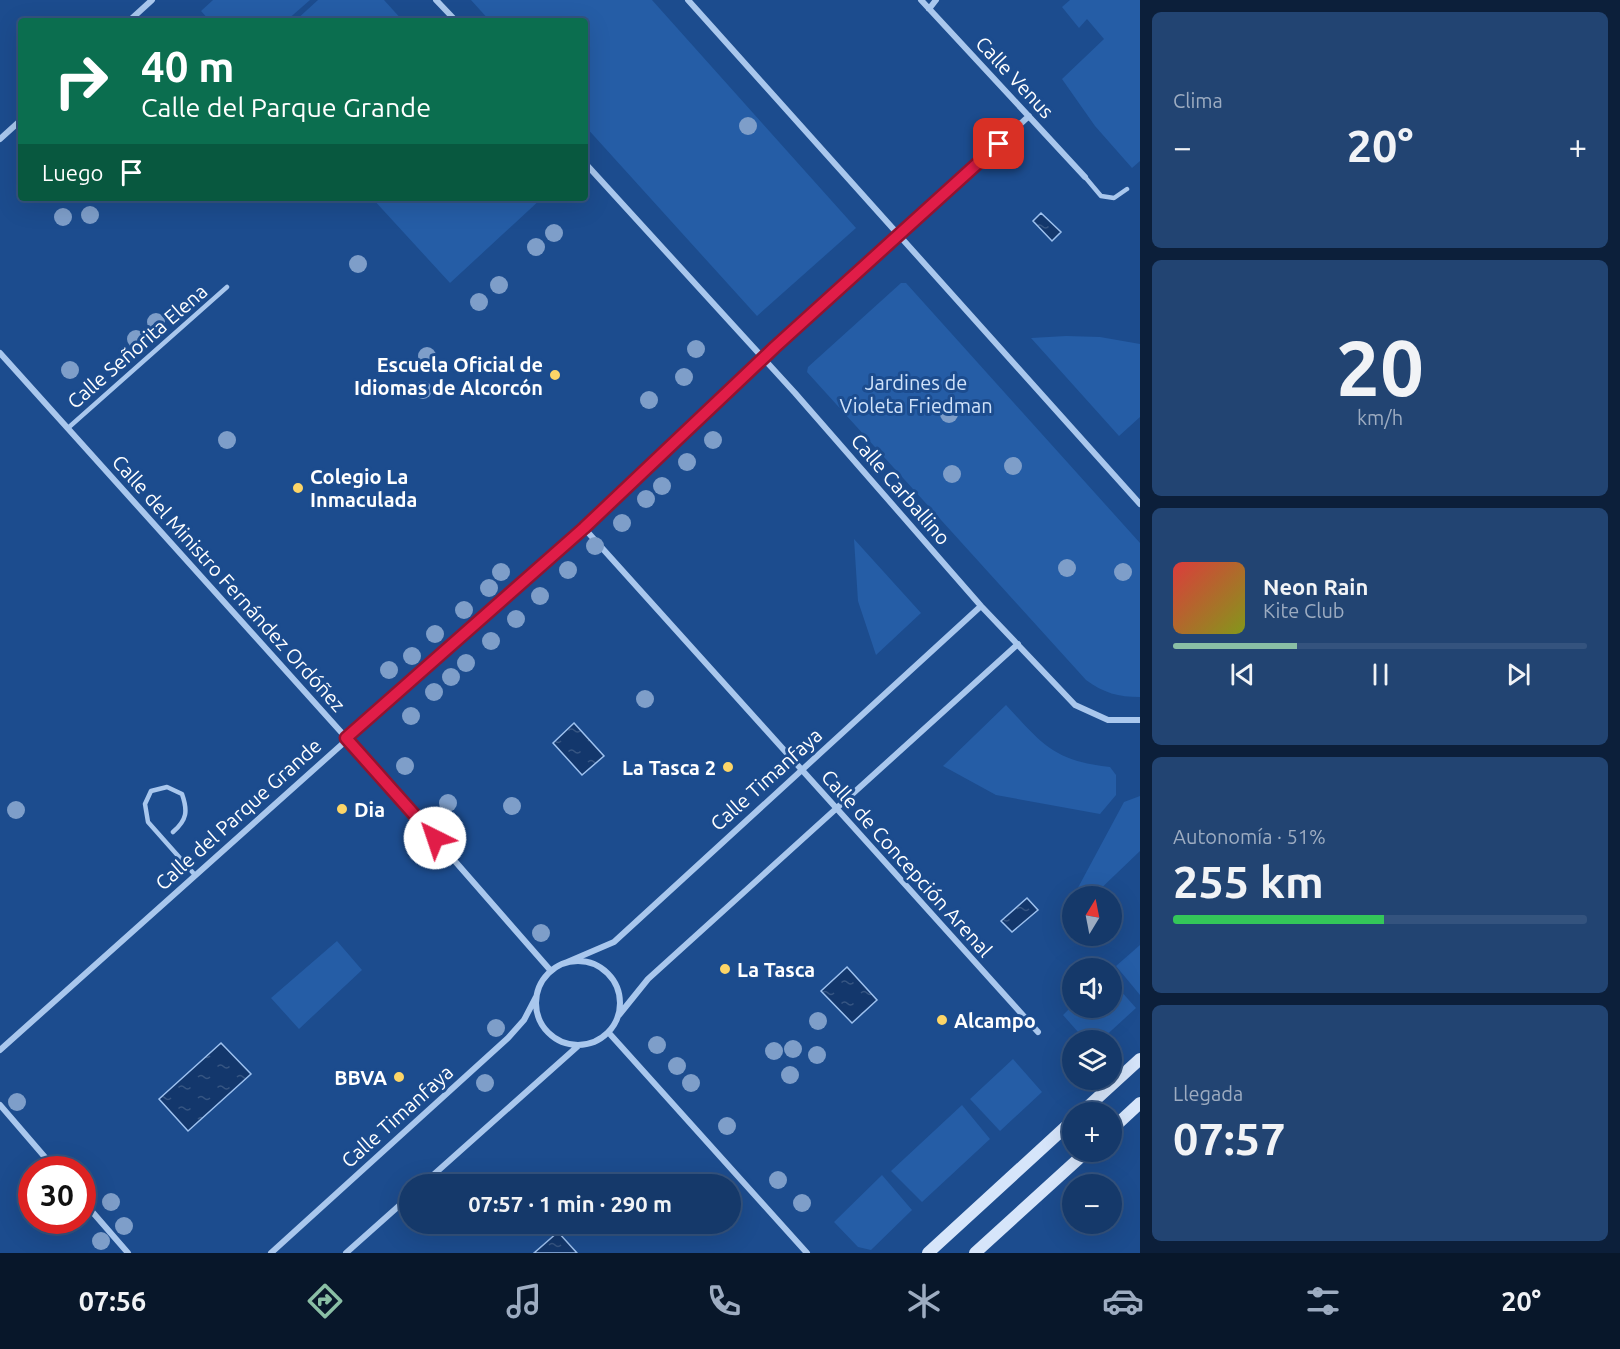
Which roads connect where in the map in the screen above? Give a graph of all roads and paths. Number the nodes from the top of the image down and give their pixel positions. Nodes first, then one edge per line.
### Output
1 (152, 0) edge
2 (436, 0) edge
3 (688, 0) edge
4 (921, 0) edge
5 (936, 0) edge
6 (929, 9) junction
7 (132, 18) edge
8 (453, 18) edge
9 (1029, 116) junction
10 (18, 123) edge
11 (0, 139) edge
12 (588, 166) edge
13 (1085, 177) joint
14 (1127, 189) dead end
15 (900, 236) junction
16 (227, 287) dead end
17 (0, 353) edge
18 (763, 358) junction
19 (68, 428) junction
20 (1140, 504) edge
21 (584, 528) junction
22 (981, 606) junction
23 (1018, 644) junction
24 (1140, 720) edge
25 (346, 738) junction
26 (801, 769) junction
27 (836, 808) junction
28 (173, 832) dead end
29 (195, 875) junction
30 (565, 963) junction
31 (551, 971) junction
32 (536, 997) junction
33 (619, 1015) junction
34 (1038, 1032) dead end
35 (609, 1033) junction
36 (578, 1046) junction
37 (0, 1050) edge
38 (1140, 1059) edge
39 (1093, 1102) edge
40 (1140, 1103) edge
41 (0, 1105) edge
42 (1122, 1120) edge
43 (1062, 1130) edge
44 (45, 1156) edge
45 (1075, 1162) edge
46 (434, 1174) edge
47 (399, 1206) edge
48 (96, 1216) edge
49 (128, 1253) edge
50 (271, 1253) edge
51 (346, 1253) edge
52 (807, 1253) edge
53 (928, 1253) edge
54 (975, 1253) edge

1 - 7 street
2 - 8 street
3 - 15 street
4 - 6 street, Calle Venus
5 - 6 street
6 - 9 street, Calle Venus
9 - 13 street, Calle Venus
9 - 15 street, Calle del Parque Grande
10 - 11 street
12 - 18 street, Calle Carballino
13 - 14 lane
15 - 18 street, Calle del Parque Grande
15 - 20 street
16 - 19 lane, Calle Señorita Elena
17 - 19 street, Calle del Ministro Fernández Ordóñez
18 - 21 street, Calle del Parque Grande
18 - 22 street, Calle Carballino
19 - 25 street, Calle del Ministro Fernández Ordóñez
21 - 25 street, Calle del Parque Grande
21 - 26 street, Calle de Concepción Arenal
22 - 23 street, Calle Carballino
22 - 26 street, Calle Timanfaya
23 - 24 street, Calle Carballino
23 - 27 street
25 - 29 street, Calle del Parque Grande
25 - 31 street, Calle del Ministro Fernández Ordóñez
26 - 27 street, Calle de Concepción Arenal
26 - 30 street, Calle Timanfaya
27 - 33 street
27 - 34 street, Calle de Concepción Arenal
28 - 29 lane
29 - 37 street, Calle del Parque Grande
30 - 31 street
30 - 33 street
31 - 32 street
32 - 36 street
32 - 50 street, Calle Timanfaya
33 - 35 street
35 - 36 street
35 - 52 street
36 - 46 street
38 - 39 street
40 - 42 street
41 - 44 street
43 - 53 street
45 - 54 street
47 - 51 street
48 - 49 street

